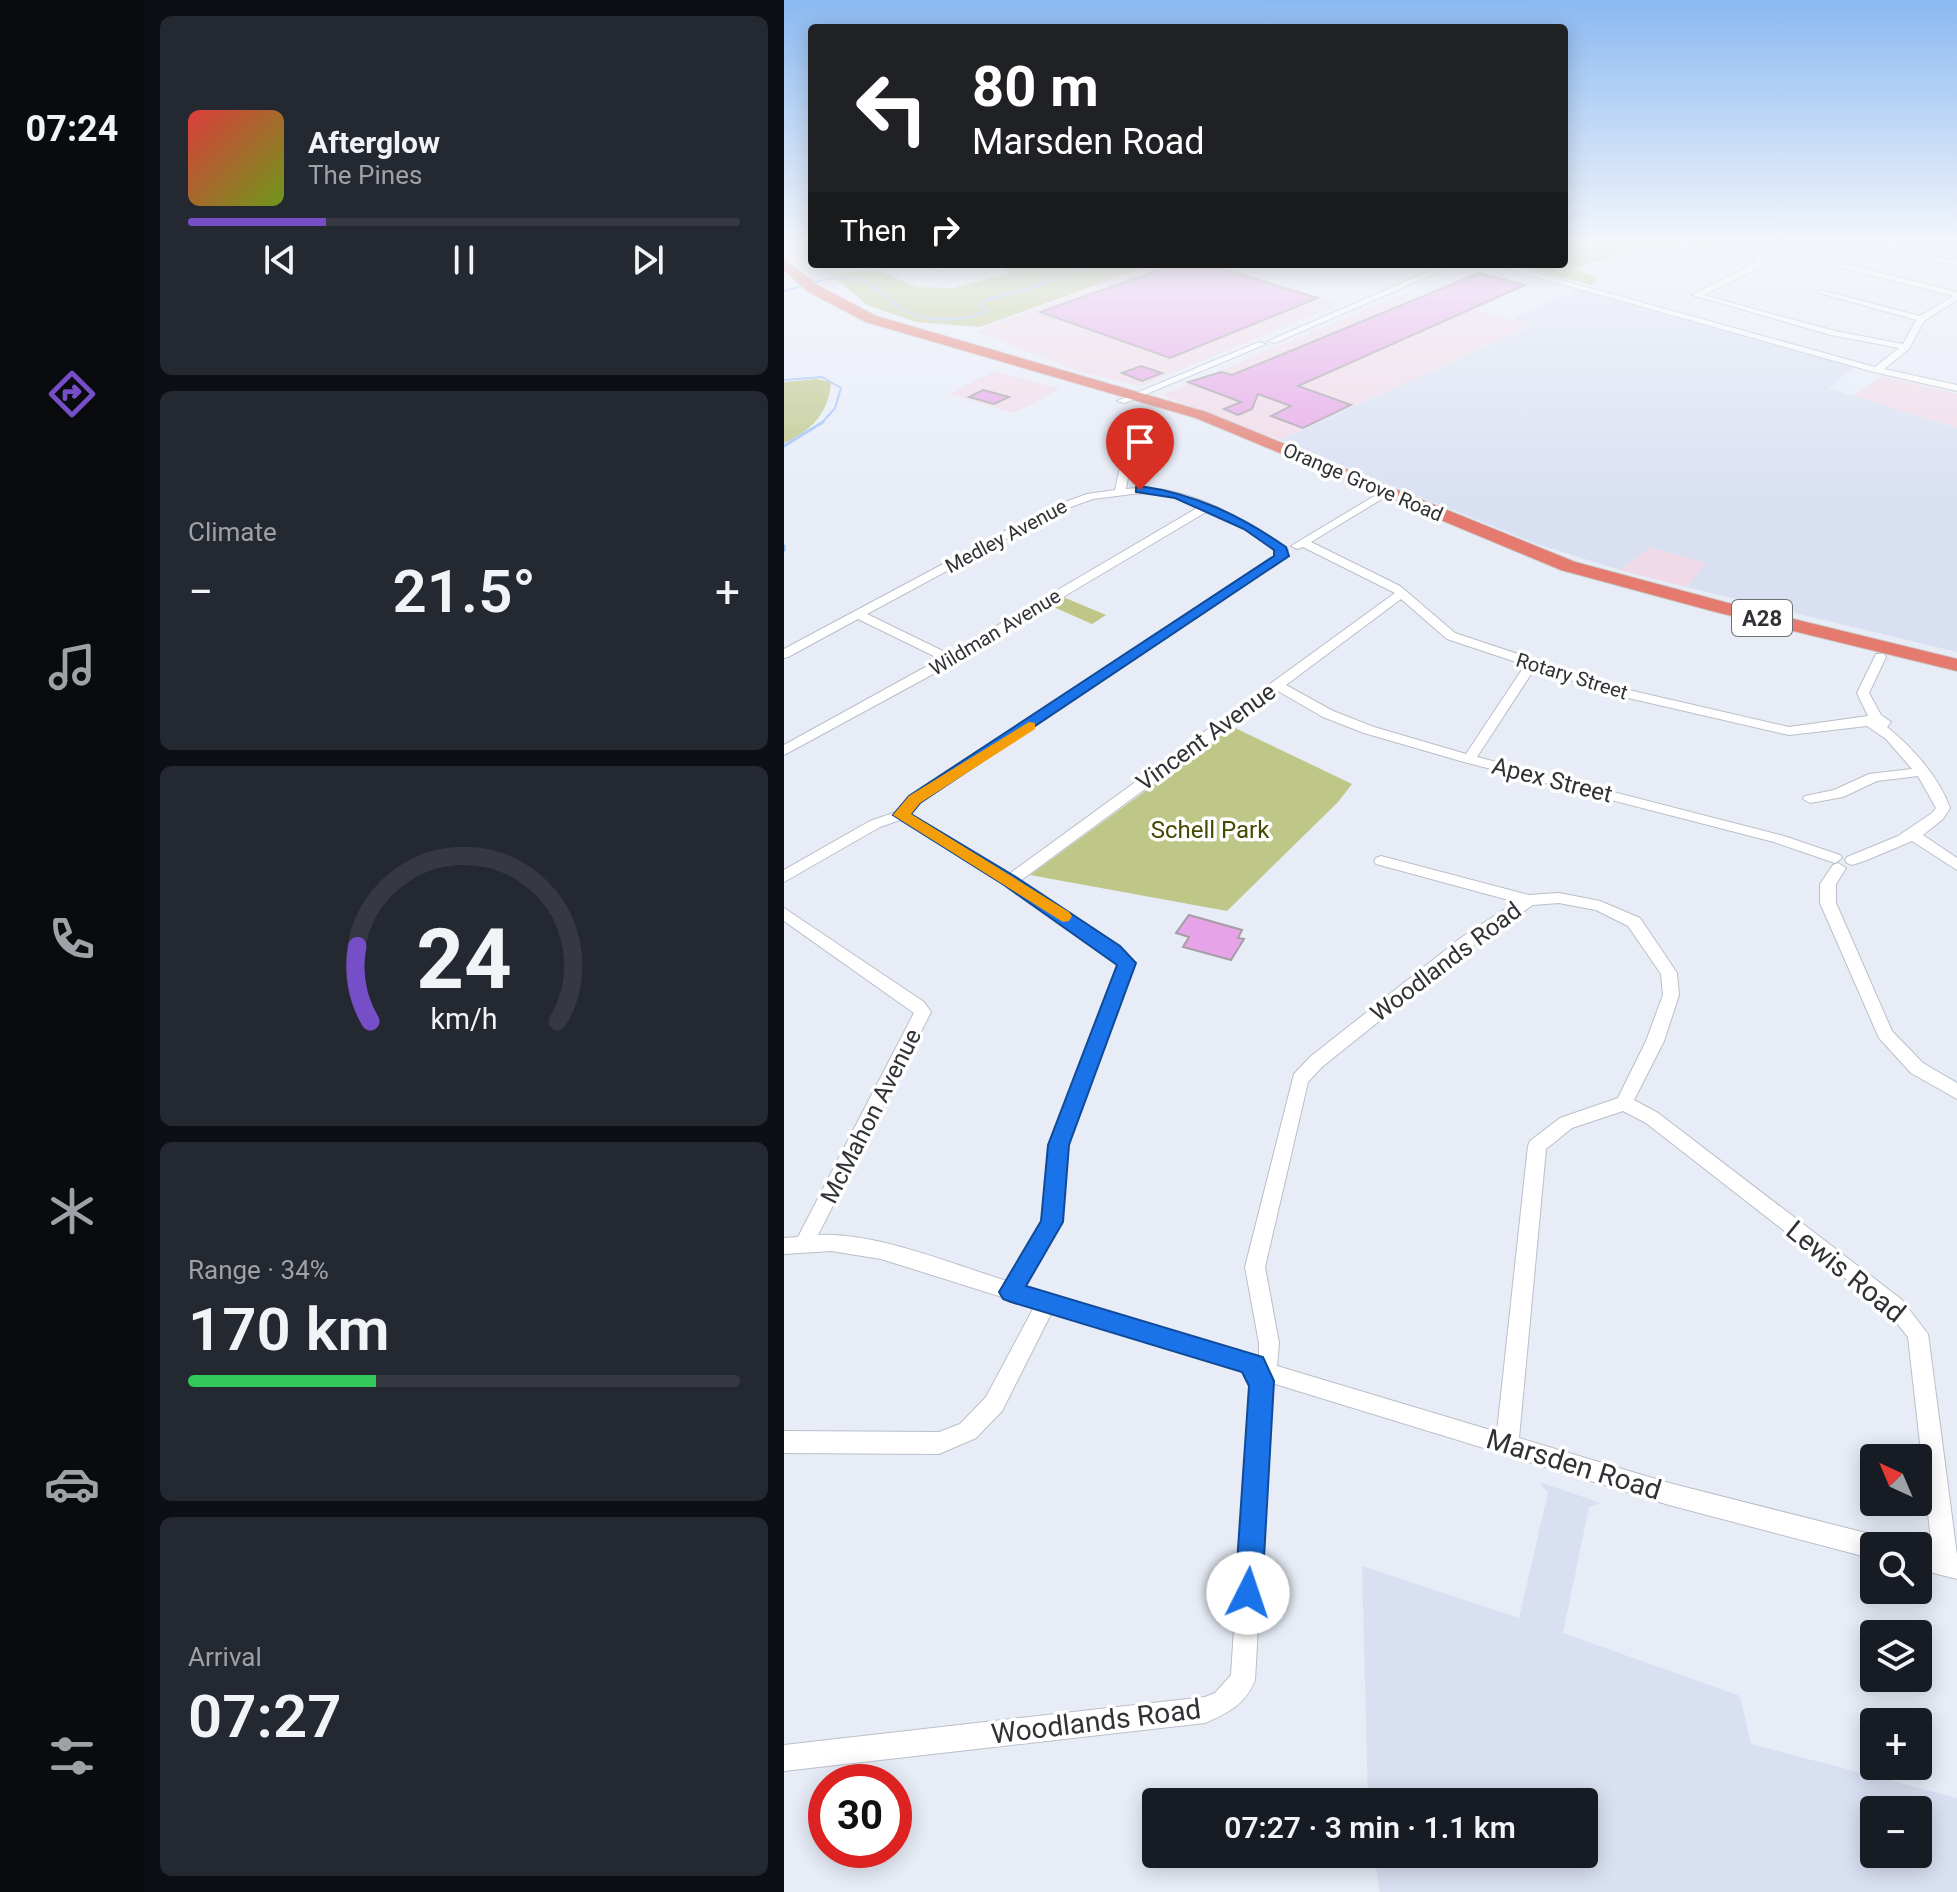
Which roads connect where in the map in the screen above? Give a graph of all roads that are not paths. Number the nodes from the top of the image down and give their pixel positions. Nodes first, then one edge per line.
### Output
1 (870, 328) edge
2 (899, 328) edge
3 (1295, 328) edge
4 (1297, 328) edge
5 (1730, 328) edge
6 (1817, 328) edge
7 (1916, 328) edge
8 (1264, 342) junction
9 (1906, 347) junction
10 (1877, 370) junction
11 (1957, 388) edge
12 (1132, 397) junction
13 (1124, 471) dead end
14 (1120, 491) junction
15 (1378, 496) junction
16 (1205, 508) junction
17 (1290, 549) junction
18 (1402, 593) junction
19 (860, 615) junction
20 (784, 654) edge
21 (1880, 657) junction
22 (950, 659) junction
23 (1532, 664) junction
24 (1957, 665) edge
25 (1957, 672) edge
26 (1277, 685) junction
27 (1875, 722) junction
28 (784, 751) edge
29 (1469, 759) junction
30 (1920, 772) junction
31 (1810, 799) dead end
32 (901, 815) junction
33 (1911, 834) junction
34 (1381, 861) dead end
35 (1842, 862) junction
36 (1957, 865) edge
37 (784, 877) edge
38 (1010, 881) junction
39 (1529, 900) junction
40 (784, 913) edge
41 (1957, 1092) edge
42 (1624, 1103) junction
43 (794, 1245) edge
44 (1011, 1292) junction
45 (1046, 1304) junction
46 (1265, 1370) junction
47 (784, 1442) edge
48 (1507, 1443) junction
49 (1860, 1543) edge
50 (1951, 1565) edge
51 (784, 1758) edge

1 - 12 highway, Orange Grove Road / A28
2 - 12 highway, Orange Grove Road / A28
3 - 8 street
4 - 8 street
5 - 10 street
6 - 9 street
7 - 9 street
8 - 12 street
9 - 10 street
10 - 11 street
12 - 15 highway, Orange Grove Road / A28
13 - 14 street
14 - 16 street, Medley Avenue
14 - 19 street, Medley Avenue
15 - 17 street
15 - 21 highway, Orange Grove Road / A28
15 - 24 highway, Orange Grove Road / A28
16 - 17 street, Medley Avenue
16 - 22 street, Wildman Avenue
17 - 18 street, Rotary Street
17 - 32 street
18 - 23 street, Rotary Street
18 - 26 street, Vincent Avenue
19 - 20 street, Medley Avenue
19 - 22 street
21 - 25 highway, Orange Grove Road / A28
21 - 27 street
22 - 28 street, Wildman Avenue
23 - 27 street, Rotary Street
23 - 29 street
26 - 29 street, Apex Street
26 - 38 street, Vincent Avenue
27 - 30 street
29 - 35 street, Apex Street
30 - 31 street
30 - 33 street
32 - 37 street
32 - 38 street
33 - 35 street
33 - 36 street
34 - 39 street
35 - 41 street
38 - 44 street
39 - 42 street, Woodlands Road
39 - 46 street, Woodlands Road
40 - 43 street, McMahon Avenue
42 - 48 street
42 - 50 street, Lewis Road
43 - 44 street, Marsden Road
44 - 45 street, Marsden Road
45 - 46 street, Marsden Road
45 - 47 street
46 - 48 street, Marsden Road
46 - 51 street, Woodlands Road
48 - 49 street, Marsden Road

